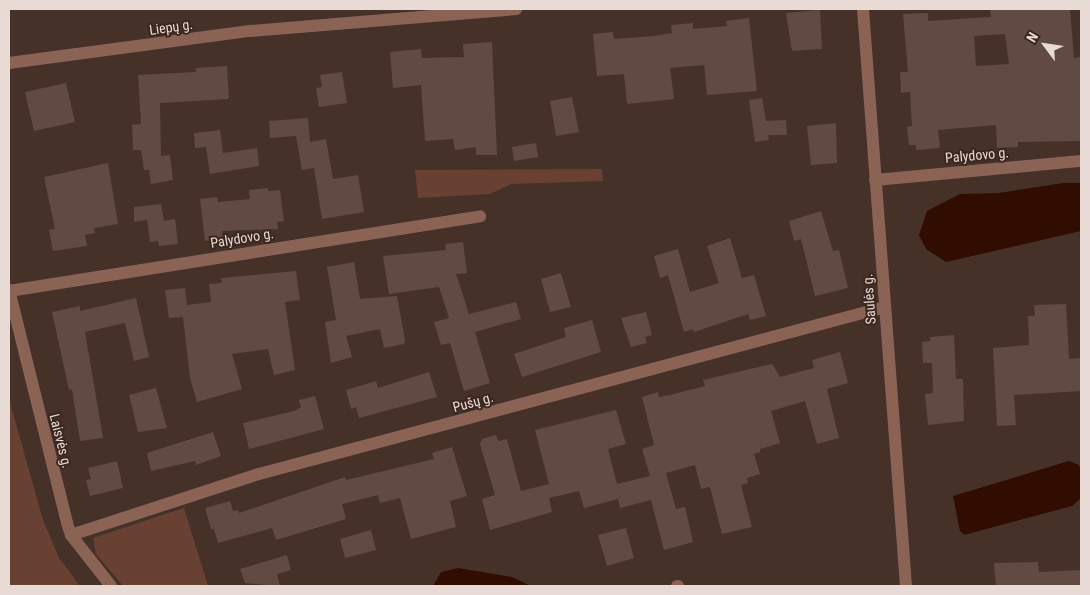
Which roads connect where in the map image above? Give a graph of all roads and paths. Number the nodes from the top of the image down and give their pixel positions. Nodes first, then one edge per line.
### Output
1 (516, 9) edge
2 (862, 9) edge
3 (9, 63) edge
4 (1081, 161) edge
5 (875, 180) junction
6 (480, 216) dead end
7 (9, 291) edge
8 (885, 307) junction
9 (71, 535) junction
10 (110, 586) edge
11 (906, 586) edge

1 - 3 street, Liepų g.
2 - 5 street, Saulės g.
4 - 5 street, Palydovo g.
5 - 8 street, Saulės g.
6 - 7 street, Palydovo g.
7 - 9 street, Laisvės g.
8 - 9 street, Pušų g.
8 - 11 street, Saulės g.
9 - 10 street, Laisvės g.

